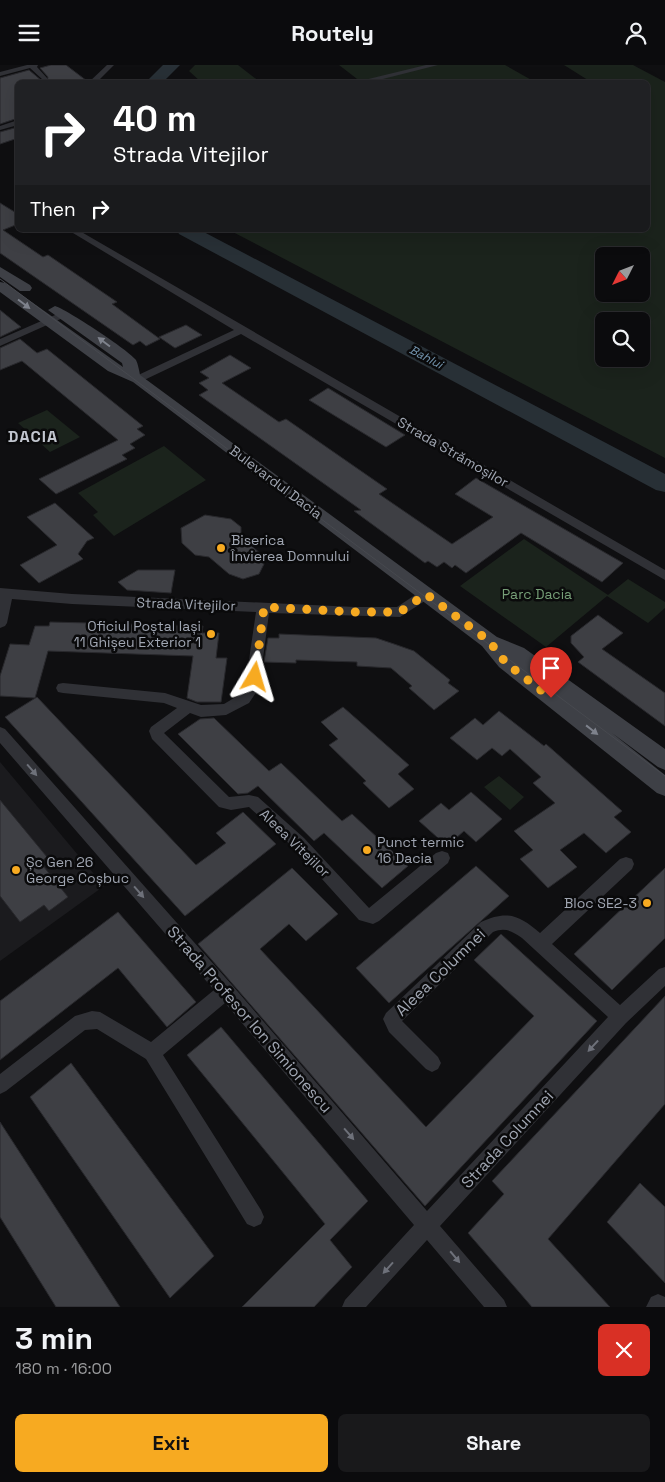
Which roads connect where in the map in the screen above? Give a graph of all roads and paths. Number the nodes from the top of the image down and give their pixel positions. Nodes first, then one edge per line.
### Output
1 (33, 65) edge
2 (111, 65) edge
3 (435, 65) edge
4 (0, 74) edge
5 (45, 79) dead end
6 (94, 80) edge
7 (369, 80) edge
8 (15, 123) edge
9 (0, 128) edge
10 (75, 232) edge
11 (0, 271) edge
12 (0, 286) edge
13 (62, 315) junction
14 (48, 322) junction
15 (241, 330) junction
16 (0, 343) edge
17 (136, 379) junction
18 (665, 576) edge
19 (4, 594) edge
20 (426, 594) junction
21 (264, 607) junction
22 (0, 623) edge
23 (489, 641) junction
24 (63, 688) dead end
25 (188, 707) junction
26 (0, 733) edge
27 (665, 761) edge
28 (665, 787) edge
29 (442, 858) dead end
30 (626, 863) dead end
31 (540, 944) junction
32 (665, 975) edge
33 (226, 991) junction
34 (620, 1017) junction
35 (152, 1053) junction
36 (432, 1063) dead end
37 (0, 1085) edge
38 (254, 1217) dead end
39 (427, 1225) junction
40 (352, 1307) edge
41 (497, 1307) edge
42 (656, 1307) edge
43 (661, 1307) edge

1 - 4 street
1 - 5 street
2 - 6 street
3 - 7 street
8 - 9 street
10 - 15 street, Strada Strămoșilor
11 - 13 street, Bulevardul Dacia
12 -> 14 street, Bulevardul Dacia
13 - 14 street
17 -> 13 street, Bulevardul Dacia
14 - 16 street
14 - 17 street, Bulevardul Dacia
15 - 17 street
15 - 18 street, Strada Strămoșilor
17 - 20 street, Bulevardul Dacia
19 - 21 street, Strada Vitejilor
19 - 22 street
20 - 21 street, Strada Vitejilor
20 - 23 street, Bulevardul Dacia
21 - 25 street
23 - 27 street, Bulevardul Dacia
23 -> 28 street, Bulevardul Dacia
24 - 25 street
25 - 29 street, Aleea Vitejilor
26 -> 33 street, Strada Profesor Ion Simionescu
30 - 31 street
31 - 34 street, Aleea Columnei
31 - 36 street, Aleea Columnei
32 - 34 street, Strada Columnei
33 - 35 street
33 -> 39 street, Strada Profesor Ion Simionescu
34 -> 39 street, Strada Columnei
35 - 37 street
35 - 38 street
39 -> 40 street, Strada Columnei
39 -> 41 street, Strada Profesor Ion Simionescu
42 - 43 street

